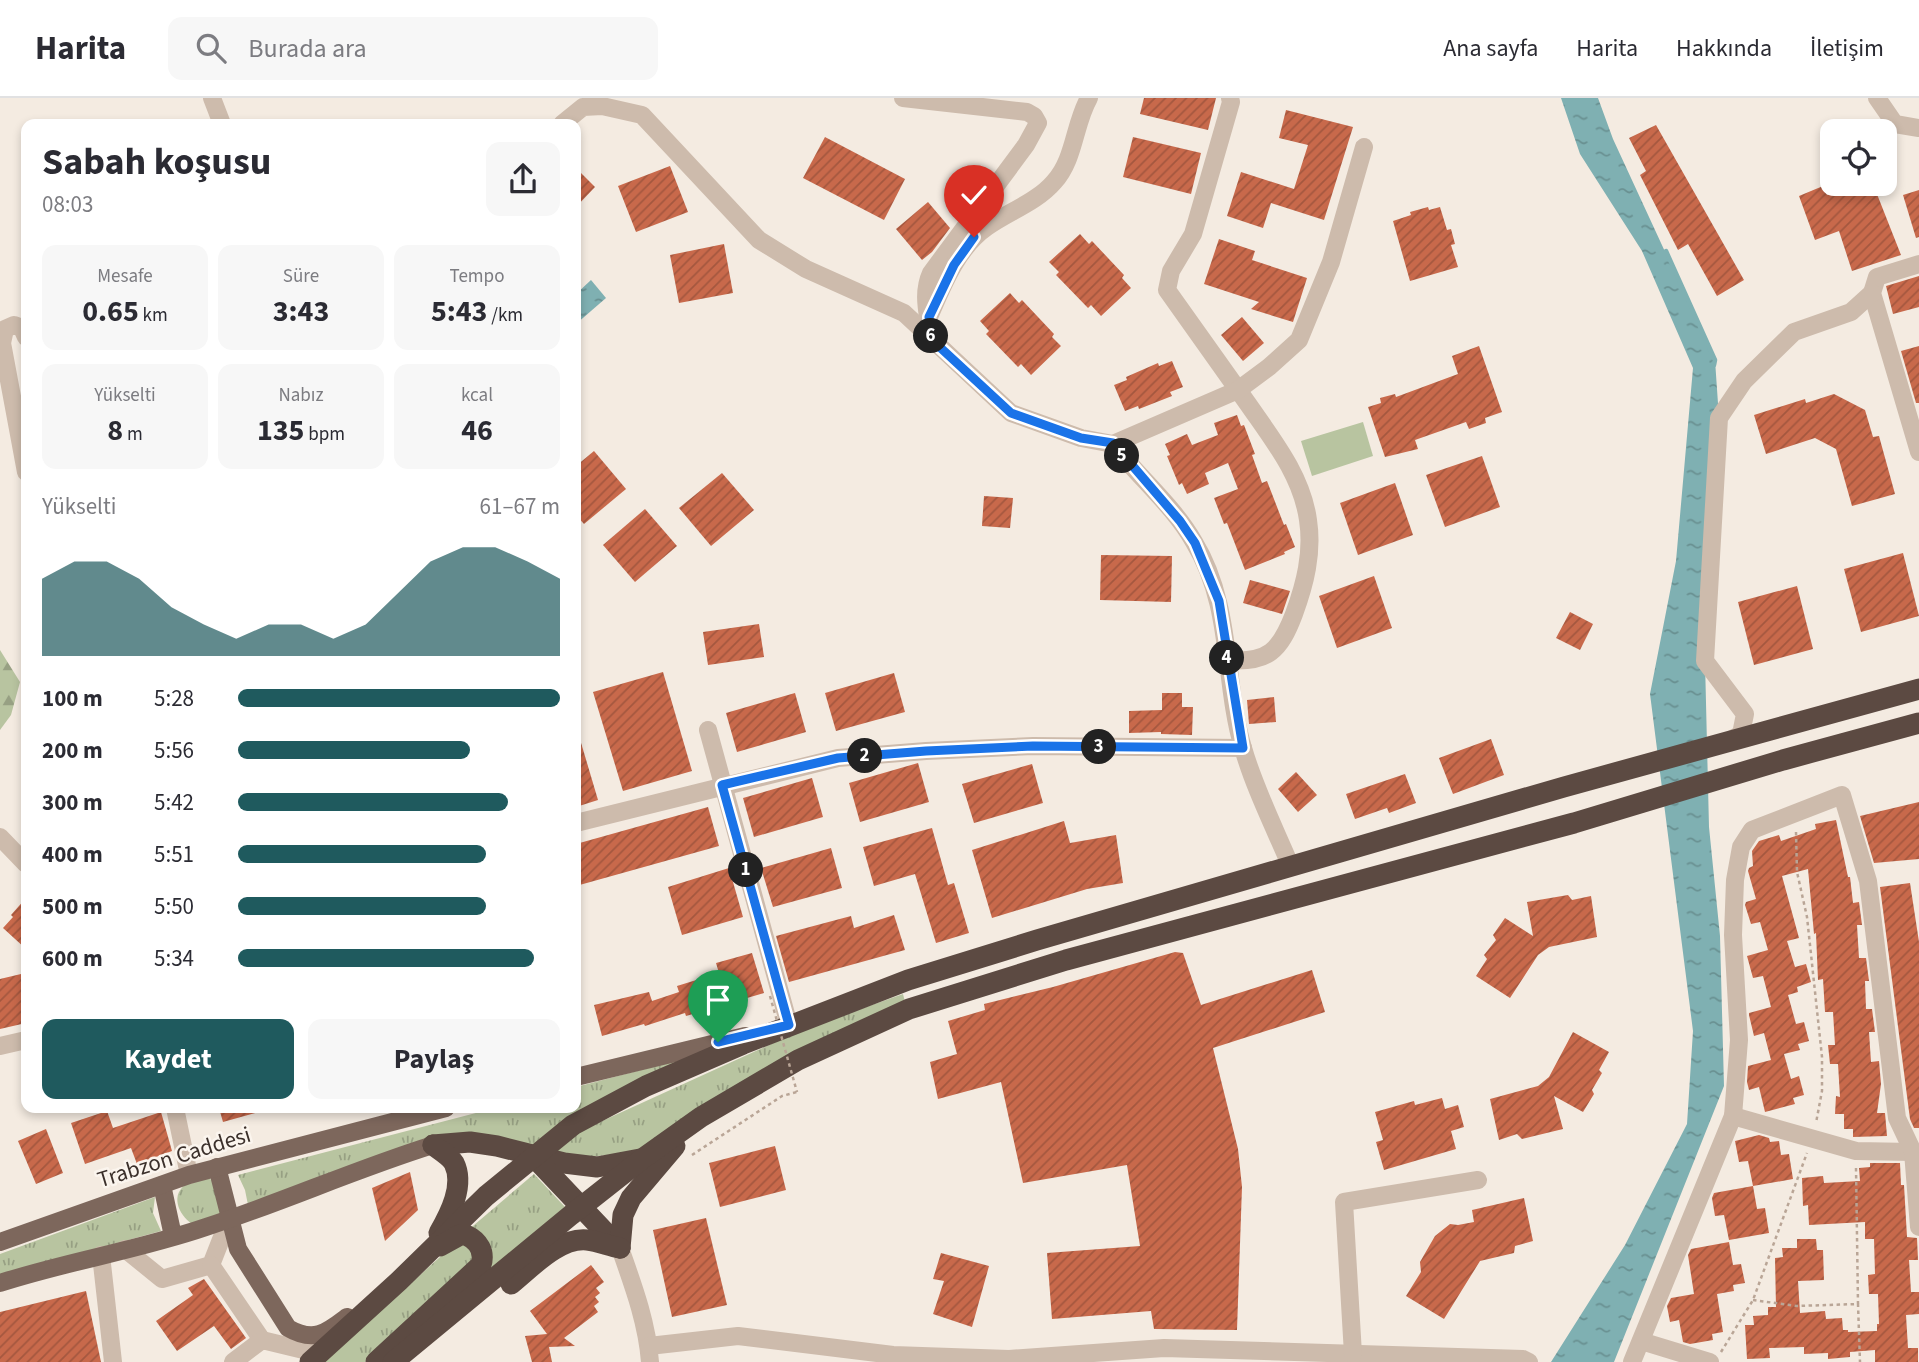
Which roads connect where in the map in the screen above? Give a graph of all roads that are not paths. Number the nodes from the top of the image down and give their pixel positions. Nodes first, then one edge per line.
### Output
1 (212, 98) edge
2 (903, 98) edge
3 (1089, 98) edge
4 (1230, 98) edge
5 (1877, 98) edge
6 (220, 119) edge
7 (568, 119) edge
8 (1919, 128) edge
9 (1364, 147) dead end
10 (1919, 264) edge
11 (1872, 293) junction
12 (929, 317) junction
13 (21, 328) edge
14 (931, 339) junction
15 (1238, 390) junction
16 (1113, 443) junction
17 (21, 445) edge
18 (1919, 452) edge
19 (1228, 660) junction
20 (1919, 689) edge
21 (1919, 723) edge
22 (708, 730) dead end
23 (1732, 739) junction
24 (1243, 748) junction
25 (722, 785) junction
26 (581, 822) edge
27 (0, 837) edge
28 (21, 859) edge
29 (1291, 867) junction
30 (789, 1025) junction
31 (21, 1041) edge
32 (0, 1046) edge
33 (581, 1075) edge
34 (176, 1113) edge
35 (427, 1113) edge
36 (1733, 1116) junction
37 (701, 1117) junction
38 (433, 1145) junction
39 (1913, 1152) junction
40 (533, 1156) junction
41 (642, 1159) junction
42 (217, 1167) junction
43 (189, 1175) junction
44 (1478, 1180) dead end
45 (162, 1185) junction
46 (580, 1208) junction
47 (229, 1219) junction
48 (1919, 1227) edge
49 (173, 1236) junction
50 (0, 1242) edge
51 (620, 1248) junction
52 (125, 1249) junction
53 (426, 1254) junction
54 (101, 1255) junction
55 (211, 1265) junction
56 (0, 1283) edge
57 (262, 1340) junction
58 (1641, 1341) junction
59 (650, 1354) edge
60 (1353, 1354) junction
61 (315, 1358) edge
62 (113, 1362) edge
63 (233, 1362) edge
64 (376, 1362) edge
65 (393, 1362) edge
66 (408, 1362) edge
67 (1528, 1362) edge
68 (1632, 1362) edge
69 (1713, 1362) edge

1 - 6 street
2 - 12 street
3 - 12 street
4 - 15 street
5 - 8 street
7 - 14 street
9 - 15 street
10 - 11 street
11 - 18 street
11 - 23 street
12 - 14 street
13 - 17 street
14 - 16 street
15 - 16 street
15 - 19 street
16 - 19 street
19 - 24 street
20 - 23 highway
21 - 37 highway
22 - 25 street
23 - 29 highway
24 - 25 street
24 - 29 street
25 - 26 street
25 - 30 street
27 - 28 street
29 - 30 highway
30 - 33 main road
30 - 40 highway
31 - 32 street
34 - 43 street
35 - 42 main road, Trabzon Caddesi
36 - 39 street
36 - 39 street
36 - 58 street
37 - 41 highway
37 - 51 highway
38 - 40 highway
38 - 47 main road
38 - 53 highway
39 - 48 street
40 - 41 highway
40 - 46 highway
40 - 53 highway
41 - 46 highway
42 - 43 main road, Trabzon Caddesi
42 - 47 main road
43 - 45 main road, Trabzon Caddesi
44 - 60 street
45 - 49 main road
45 - 50 main road, Trabzon Caddesi
46 - 51 highway
46 - 65 highway
47 - 49 main road
47 - 53 main road
47 - 55 street
49 - 52 main road
51 - 59 street
51 - 66 highway
52 - 54 main road
52 - 55 street
53 - 61 highway
53 - 64 highway
54 - 56 main road
54 - 62 street
55 - 57 street
57 - 61 street
57 - 63 street
58 - 68 street
58 - 69 street
59 - 60 street
60 - 67 street

